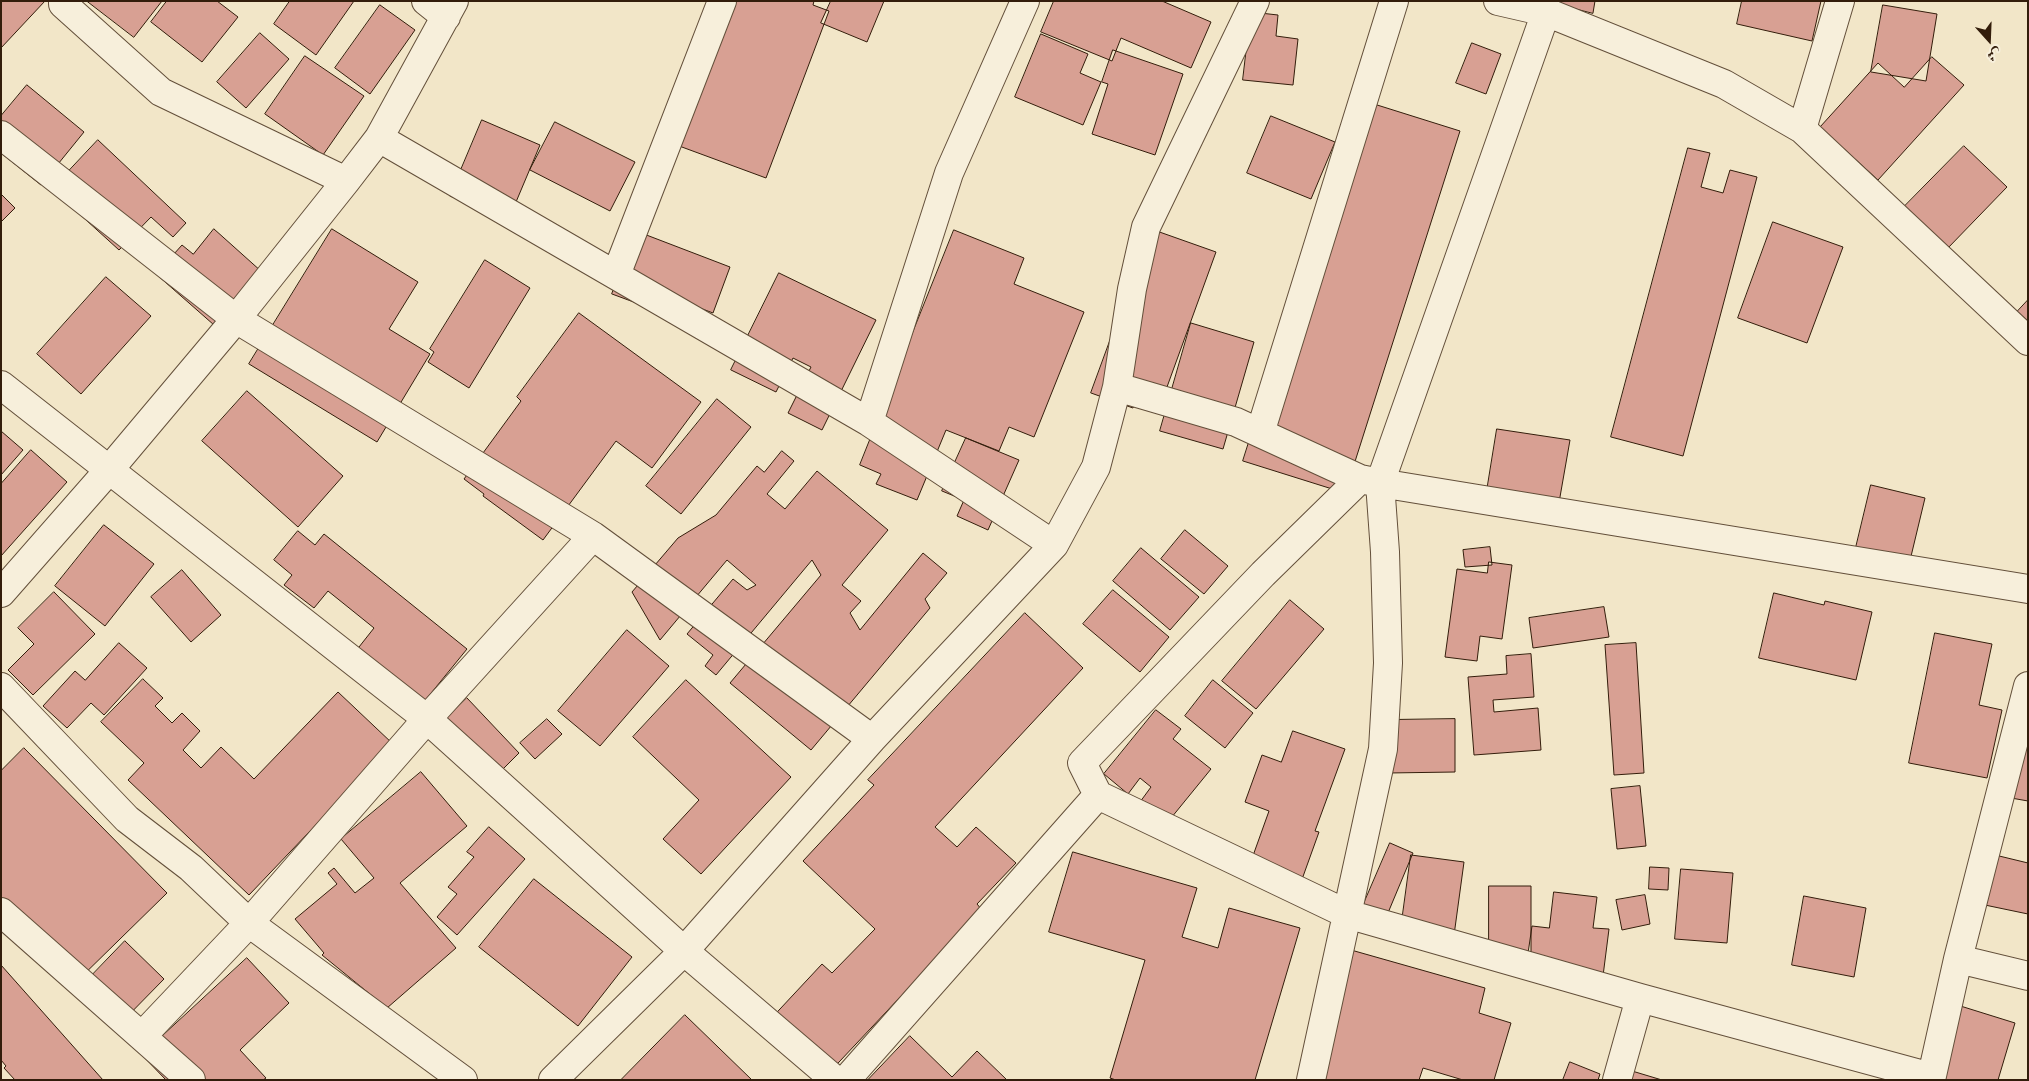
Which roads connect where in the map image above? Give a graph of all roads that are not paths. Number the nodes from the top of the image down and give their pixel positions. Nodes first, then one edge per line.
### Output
1 (63, 1) edge
2 (722, 1) edge
3 (1026, 1) edge
4 (1255, 1) edge
5 (1394, 1) edge
6 (1498, 1) edge
7 (1840, 1) edge
8 (442, 6) edge
9 (1546, 12) junction
10 (1802, 128) junction
11 (1, 134) edge
12 (379, 138) junction
13 (346, 181) junction
14 (616, 275) junction
15 (236, 319) junction
16 (2028, 341) edge
17 (1, 385) edge
18 (1117, 387) junction
19 (869, 422) junction
20 (1260, 434) junction
21 (109, 470) junction
22 (1370, 481) junction
23 (593, 536) junction
24 (1054, 545) junction
25 (2028, 589) edge
26 (1, 594) edge
27 (1, 686) edge
28 (2028, 686) edge
29 (427, 719) junction
30 (872, 739) junction
31 (1098, 795) junction
32 (1, 912) edge
33 (1347, 914) junction
34 (249, 923) junction
35 (684, 951) junction
36 (1958, 959) junction
37 (2028, 976) edge
38 (1640, 998) junction
39 (142, 1036) junction
40 (1931, 1079) edge
41 (191, 1080) edge
42 (463, 1080) edge
43 (553, 1080) edge
44 (835, 1080) edge
45 (846, 1080) edge
46 (1311, 1080) edge
47 (1616, 1080) edge

1 - 13 street
2 - 14 street
3 - 19 street
4 - 18 street
5 - 20 street
6 - 9 street
7 - 10 street
8 - 12 street
9 - 10 street
9 - 22 street
10 - 16 street
11 - 15 street
12 - 13 street
12 - 14 street
13 - 15 street
14 - 19 street
15 - 21 street
15 - 23 street
17 - 21 street
18 - 20 street
18 - 24 street
19 - 24 street
20 - 22 street
21 - 26 street
21 - 29 street
22 - 25 street
22 - 31 street
22 - 33 street
23 - 29 street
23 - 30 street
24 - 30 street
27 - 34 street
28 - 36 street
29 - 34 street
29 - 35 street
30 - 35 street
31 - 33 street
31 - 45 street
32 - 39 street
33 - 38 street
33 - 46 street
34 - 39 street
34 - 42 street
35 - 43 street
35 - 44 street
36 - 37 street
36 - 40 street
38 - 40 street
38 - 47 street
39 - 41 street

